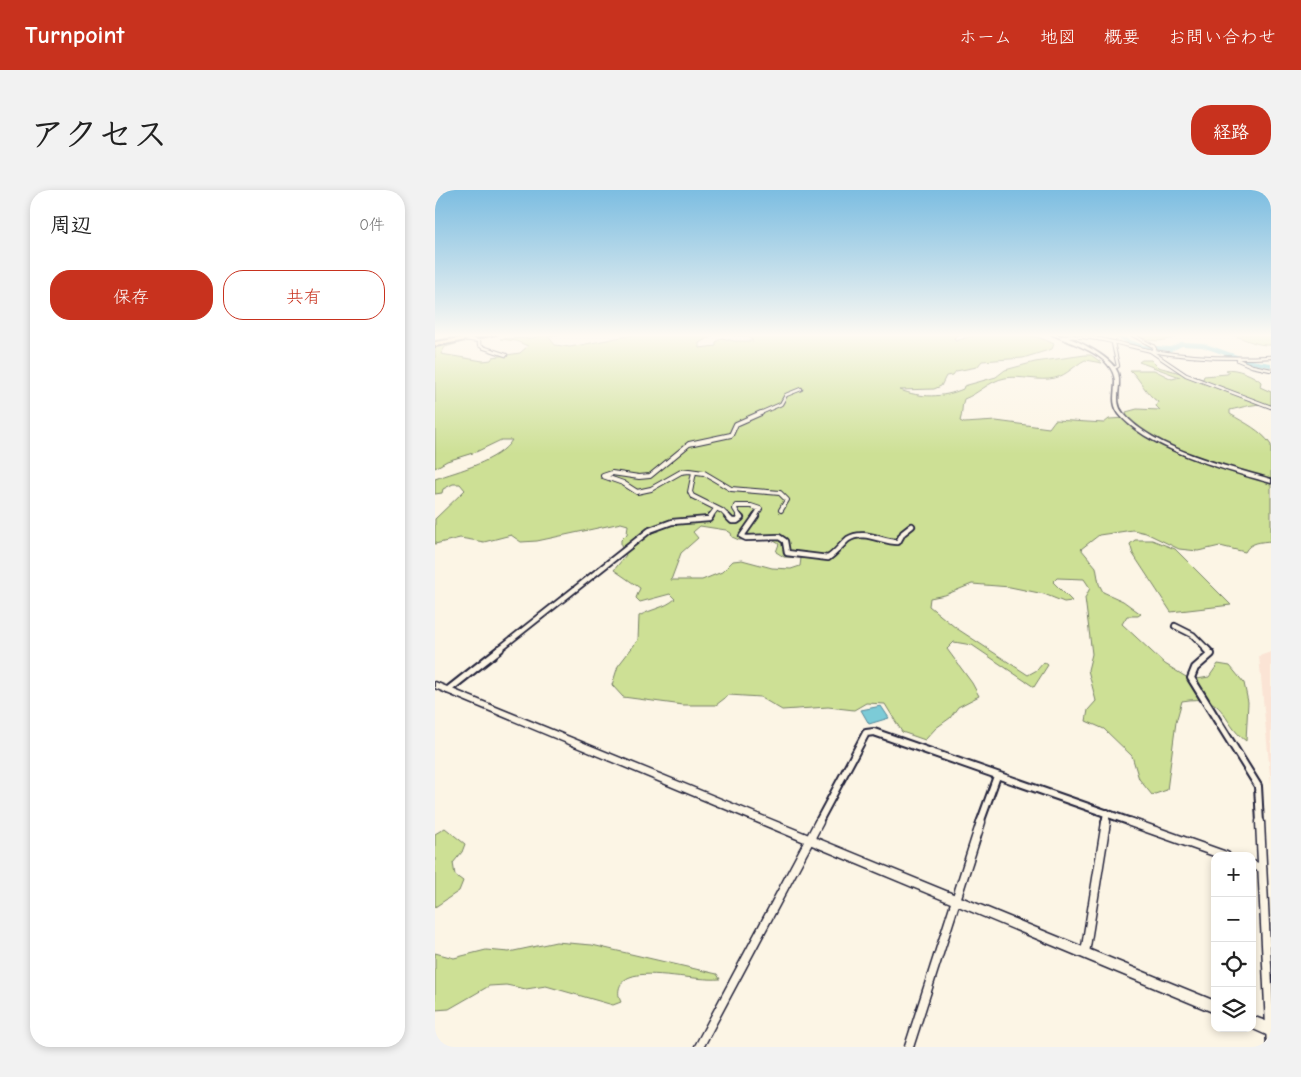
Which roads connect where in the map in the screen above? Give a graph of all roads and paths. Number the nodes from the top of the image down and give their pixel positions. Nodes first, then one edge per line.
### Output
1 (1116, 374) edge
2 (1184, 374) edge
3 (801, 389) dead end
4 (1271, 407) edge
5 (694, 472) junction
6 (1271, 481) edge
7 (716, 509) junction
8 (781, 510) dead end
9 (913, 526) dead end
10 (1175, 626) dead end
11 (435, 685) edge
12 (448, 690) junction
13 (997, 776) junction
14 (1107, 813) junction
15 (811, 840) junction
16 (1215, 852) edge
17 (1256, 866) edge
18 (1262, 868) junction
19 (955, 900) junction
20 (1085, 953) junction
21 (1211, 1005) edge
22 (1256, 1024) edge
23 (1271, 1030) edge
24 (699, 1047) edge
25 (909, 1047) edge
26 (1271, 1047) edge

1 - 6 street
2 - 4 street
3 - 5 street
5 - 7 street
5 - 8 street
7 - 9 street
7 - 12 street
10 - 18 street
11 - 12 street
12 - 15 street
13 - 14 street
13 - 15 street
13 - 19 street
14 - 16 street
14 - 20 street
15 - 19 street
15 - 24 street
17 - 18 street
18 - 23 street
19 - 20 street
19 - 25 street
20 - 21 street
22 - 23 street
23 - 26 street

